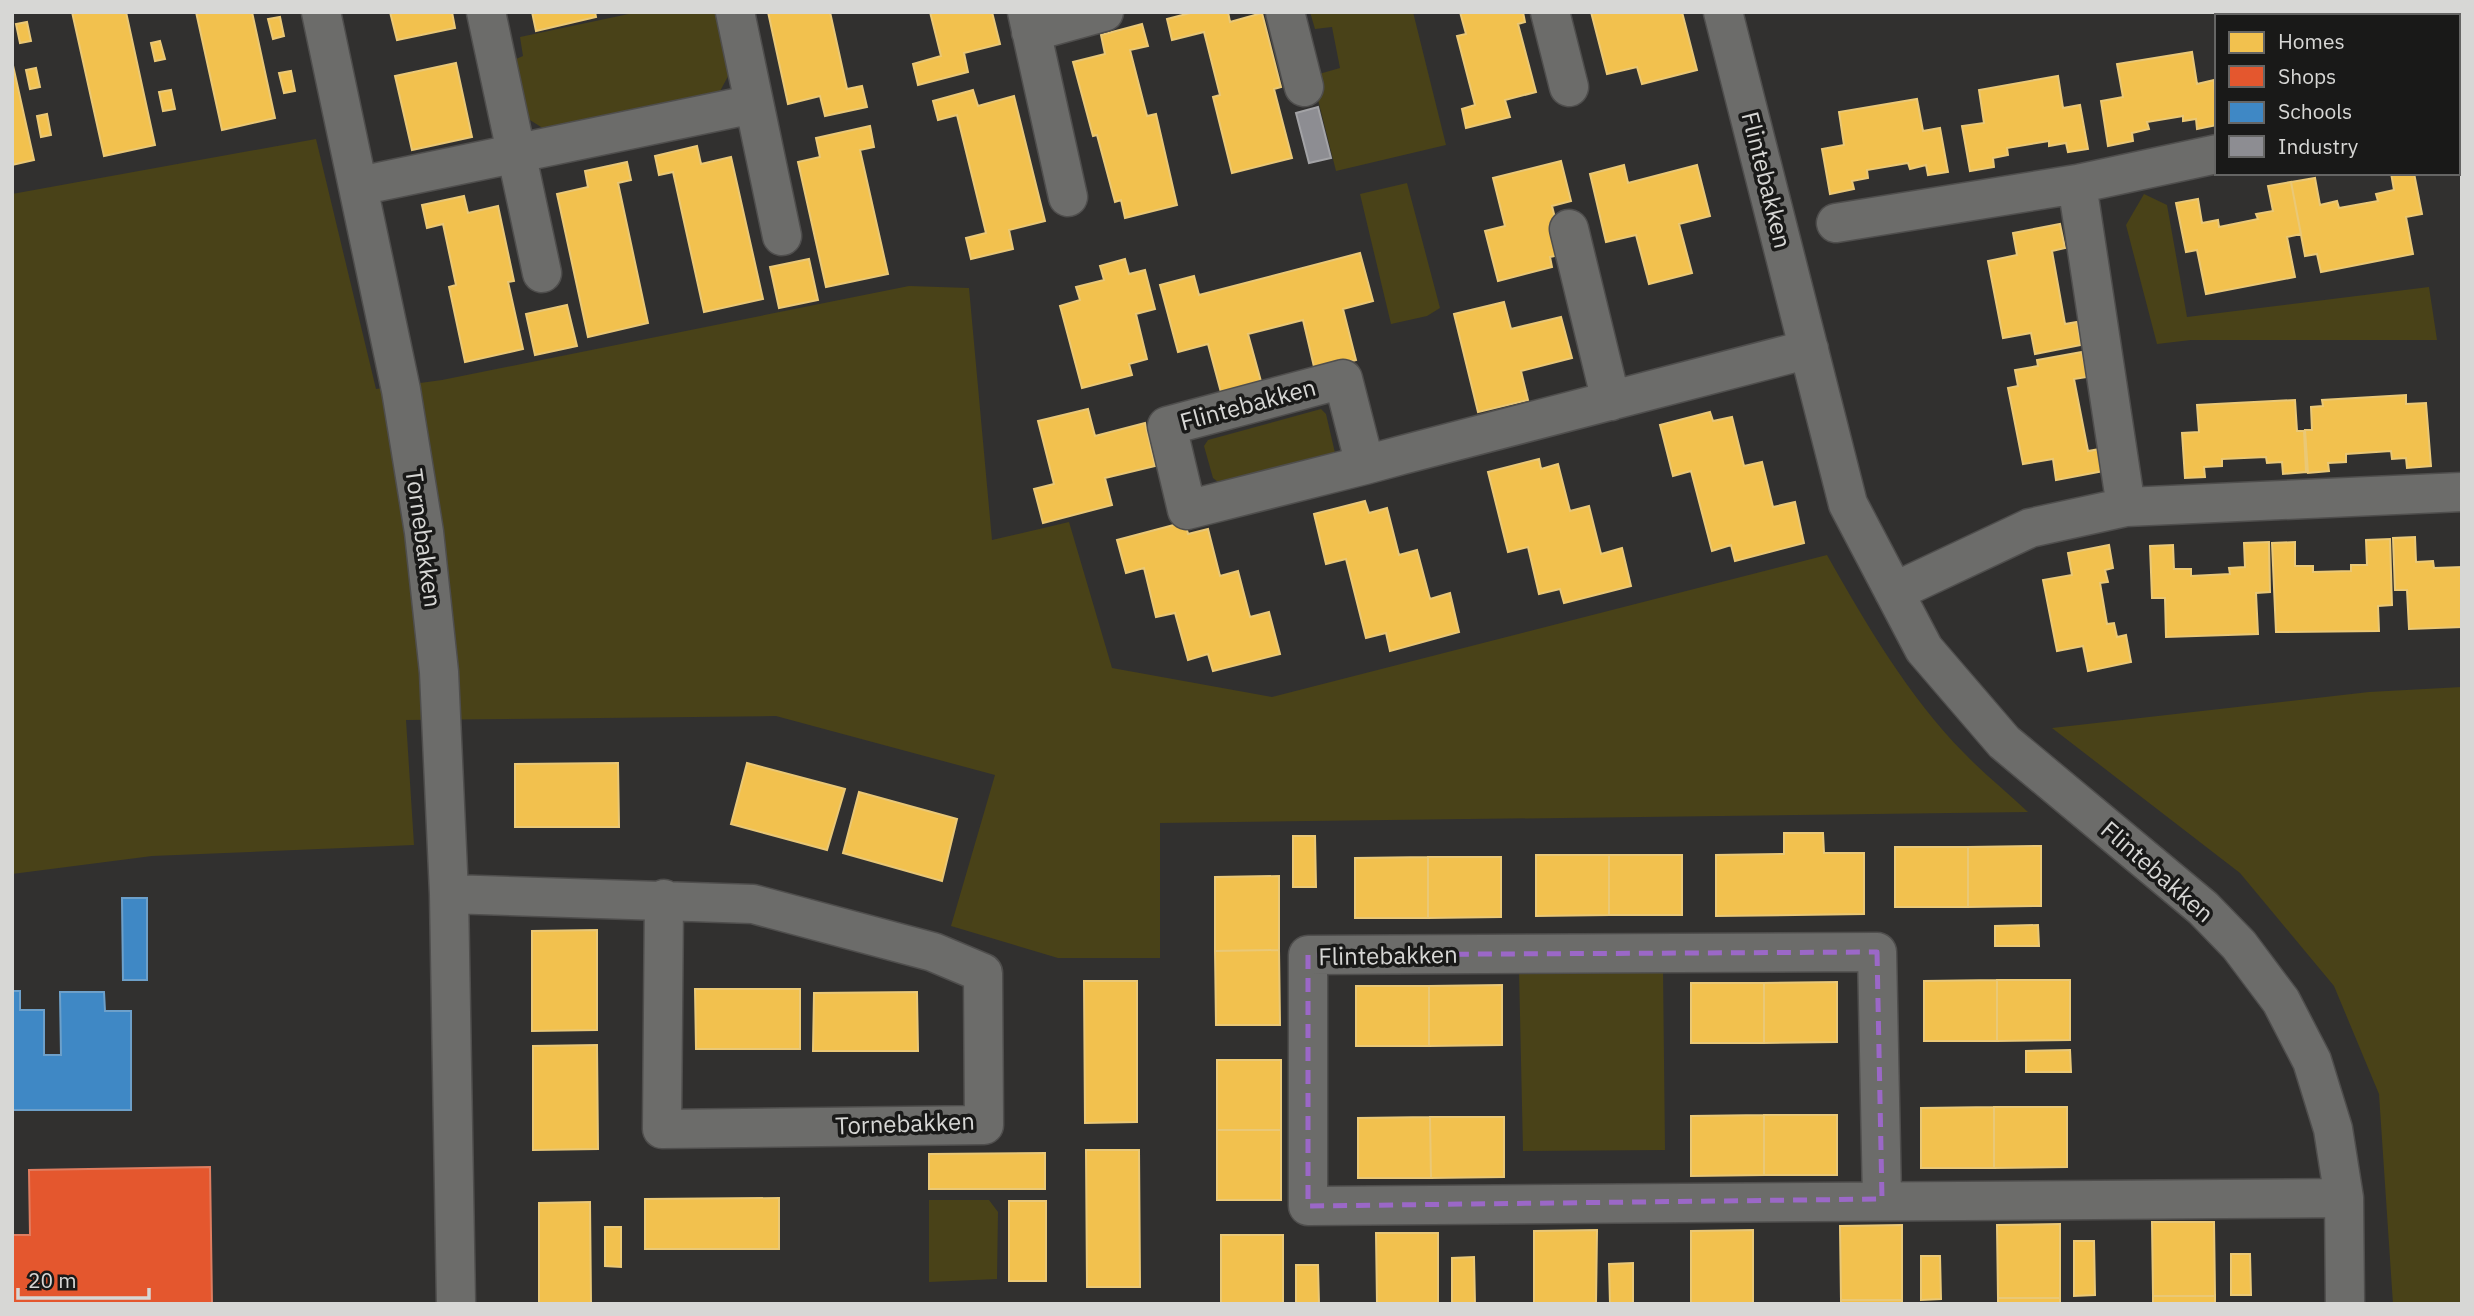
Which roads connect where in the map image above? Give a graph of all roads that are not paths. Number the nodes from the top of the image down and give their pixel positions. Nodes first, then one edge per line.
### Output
1 (321, 12) edge
2 (486, 12) edge
3 (735, 12) edge
4 (1104, 12) edge
5 (1285, 12) edge
6 (1550, 12) edge
7 (1723, 12) edge
8 (1029, 22) edge
9 (1304, 86) dead end
10 (1569, 87) dead end
11 (754, 104) junction
12 (515, 154) junction
13 (2215, 154) edge
14 (2077, 184) junction
15 (359, 186) junction
16 (1068, 197) dead end
17 (1836, 223) dead end
18 (1569, 229) dead end
19 (782, 236) dead end
20 (542, 273) dead end
21 (1809, 349) junction
22 (1611, 401) junction
23 (1365, 465) junction
24 (2462, 492) edge
25 (2126, 507) junction
26 (1894, 592) junction
27 (449, 894) junction
28 (664, 899) junction
29 (2344, 1198) junction
30 (1882, 1199) junction
31 (456, 1304) edge
32 (2345, 1304) edge

1 - 15 street, Tornebakken
2 - 12 street
3 - 11 street
4 - 8 street
5 - 9 street
6 - 10 street
7 - 21 street, Flintebakken
8 - 16 street
11 - 12 street
11 - 19 street
12 - 15 street
12 - 20 street
13 - 14 street
14 - 17 street
14 - 25 street
15 - 27 street, Tornebakken
18 - 22 street
21 - 22 street, Flintebakken
21 - 26 street, Flintebakken
22 - 23 street, Flintebakken
23 - 23 street, Flintebakken
24 - 25 street
25 - 26 street
26 - 29 street, Flintebakken
27 - 28 street, Tornebakken
27 - 31 street, Tornebakken
28 - 28 street, Tornebakken
29 - 30 street, Flintebakken
29 - 32 street, Flintebakken
30 - 30 street, Flintebakken

